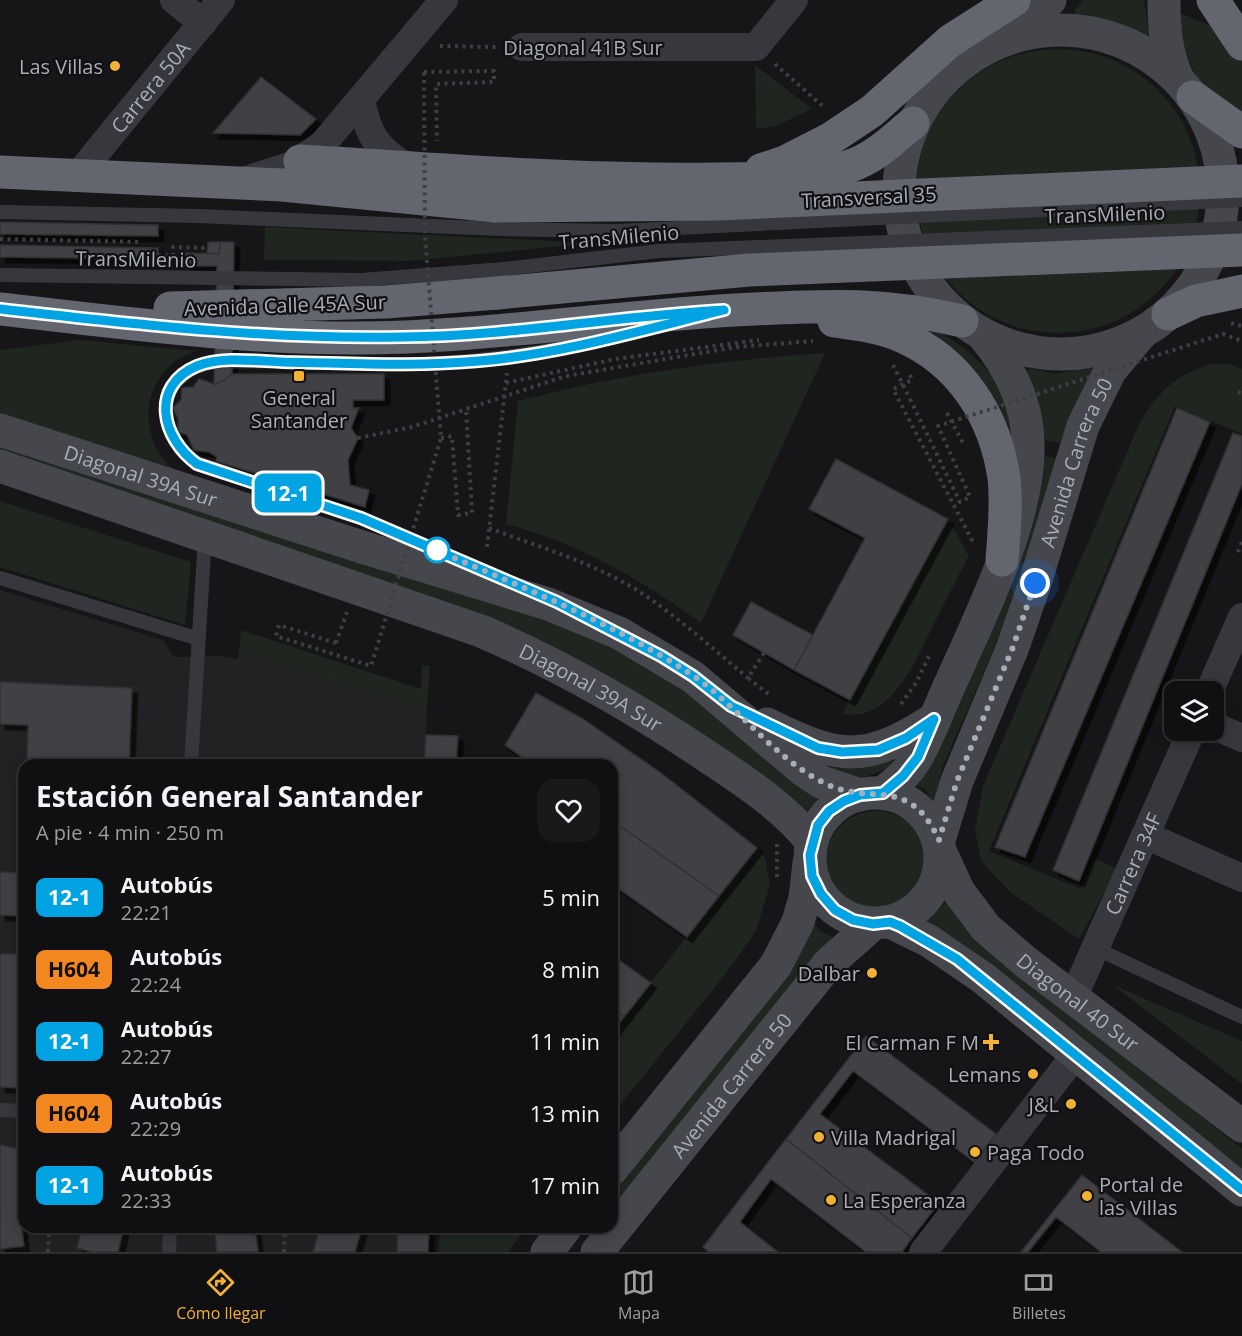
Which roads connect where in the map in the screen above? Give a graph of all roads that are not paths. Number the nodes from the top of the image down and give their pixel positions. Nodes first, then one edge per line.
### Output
1 (174, 0) edge
2 (221, 0) edge
3 (444, 0) edge
4 (794, 0) edge
5 (1014, 0) edge
6 (1050, 0) edge
7 (1164, 0) edge
8 (1213, 0) edge
9 (202, 23) junction
10 (993, 44) junction
11 (1242, 44) edge
12 (522, 47) road end
13 (1186, 88) junction
14 (361, 100) junction
15 (913, 123) junction
16 (1242, 132) edge
17 (300, 161) junction
18 (407, 167) junction
19 (0, 172) edge
20 (78, 175) junction
21 (737, 178) junction
22 (1242, 181) edge
23 (236, 183) junction
24 (1242, 200) edge
25 (0, 212) edge
26 (498, 217) junction
27 (1242, 228) edge
28 (1242, 250) edge
29 (0, 275) edge
30 (501, 281) junction
31 (1242, 291) edge
32 (0, 308) edge
33 (733, 310) junction
34 (1156, 323) junction
35 (972, 328) junction
36 (0, 430) edge
37 (0, 466) edge
38 (205, 535) junction
39 (990, 557) junction
40 (0, 578) edge
41 (1242, 617) edge
42 (619, 633) junction
43 (198, 639) junction
44 (1214, 681) edge
45 (731, 706) junction
46 (934, 719) junction
47 (1224, 730) edge
48 (1242, 738) edge
49 (1187, 741) edge
50 (191, 759) edge
51 (871, 794) junction
52 (1146, 835) junction
53 (940, 846) junction
54 (811, 849) junction
55 (1242, 878) edge
56 (881, 923) junction
57 (1095, 948) junction
58 (1073, 998) junction
59 (1242, 1017) edge
60 (1076, 1054) junction
61 (0, 1110) edge
62 (18, 1111) edge
63 (1242, 1126) edge
64 (618, 1162) edge
65 (1242, 1190) edge
66 (618, 1226) edge
67 (170, 1233) edge
68 (561, 1233) edge
69 (612, 1233) edge
70 (169, 1252) edge
71 (547, 1252) edge
72 (597, 1252) edge
73 (923, 1252) edge

1 - 9 street
2 - 9 street, Carrera 50A
3 - 14 street
4 - 12 street, Diagonal 41B Sur
5 - 21 highway
6 - 10 main road
7 - 13 main road
8 - 11 highway
9 - 20 street, Carrera 50A
10 - 13 main road
10 - 15 main road
13 - 16 highway
13 - 34 main road, Avenida Carrera 50
14 - 17 street
14 - 18 street
15 - 21 highway
15 - 35 main road
17 - 18 highway
17 - 23 street
18 - 21 highway
19 - 20 highway
20 - 23 highway
22 - 26 highway, Transversal 35, bridge
23 - 26 highway
24 - 26 lane, TransMilenio, bridge
25 - 26 lane, TransMilenio
27 - 30 lane, TransMilenio, bridge
28 - 30 highway, bridge
29 - 30 lane, TransMilenio
30 - 32 highway, Avenida Calle 45A Sur
31 - 34 highway
32 - 33 highway
33 - 35 highway
33 - 39 highway
33 - 42 lane
34 - 35 main road
34 - 53 main road, Avenida Carrera 50
35 - 39 main road, Avenida Carrera 50
36 - 42 main road, Diagonal 39A Sur
37 - 38 main road, Diagonal 39A Sur
38 - 43 lane
38 - 54 main road, Diagonal 39A Sur
39 - 46 main road, Avenida Carrera 50
40 - 43 lane
41 - 44 street
42 - 45 main road, Diagonal 39A Sur
43 - 50 lane
45 - 46 main road
45 - 51 main road, Diagonal 39A Sur
46 - 51 main road, Avenida Carrera 50
47 - 48 street
49 - 52 street, Carrera 34F
51 - 53 main road
51 - 54 main road
52 - 55 street
52 - 57 street, Carrera 34F
53 - 56 main road
53 - 58 main road, Diagonal 40 Sur
54 - 56 main road
54 - 64 main road, Avenida Carrera 50
56 - 60 main road, Diagonal 40 Sur
56 - 66 main road, Avenida Carrera 50
57 - 58 street, Carrera 34F
57 - 59 lane
58 - 63 main road, Diagonal 40 Sur
60 - 65 main road, Diagonal 40 Sur
60 - 73 street
61 - 62 lane
67 - 70 lane
68 - 71 main road
69 - 72 main road, Avenida Carrera 50

